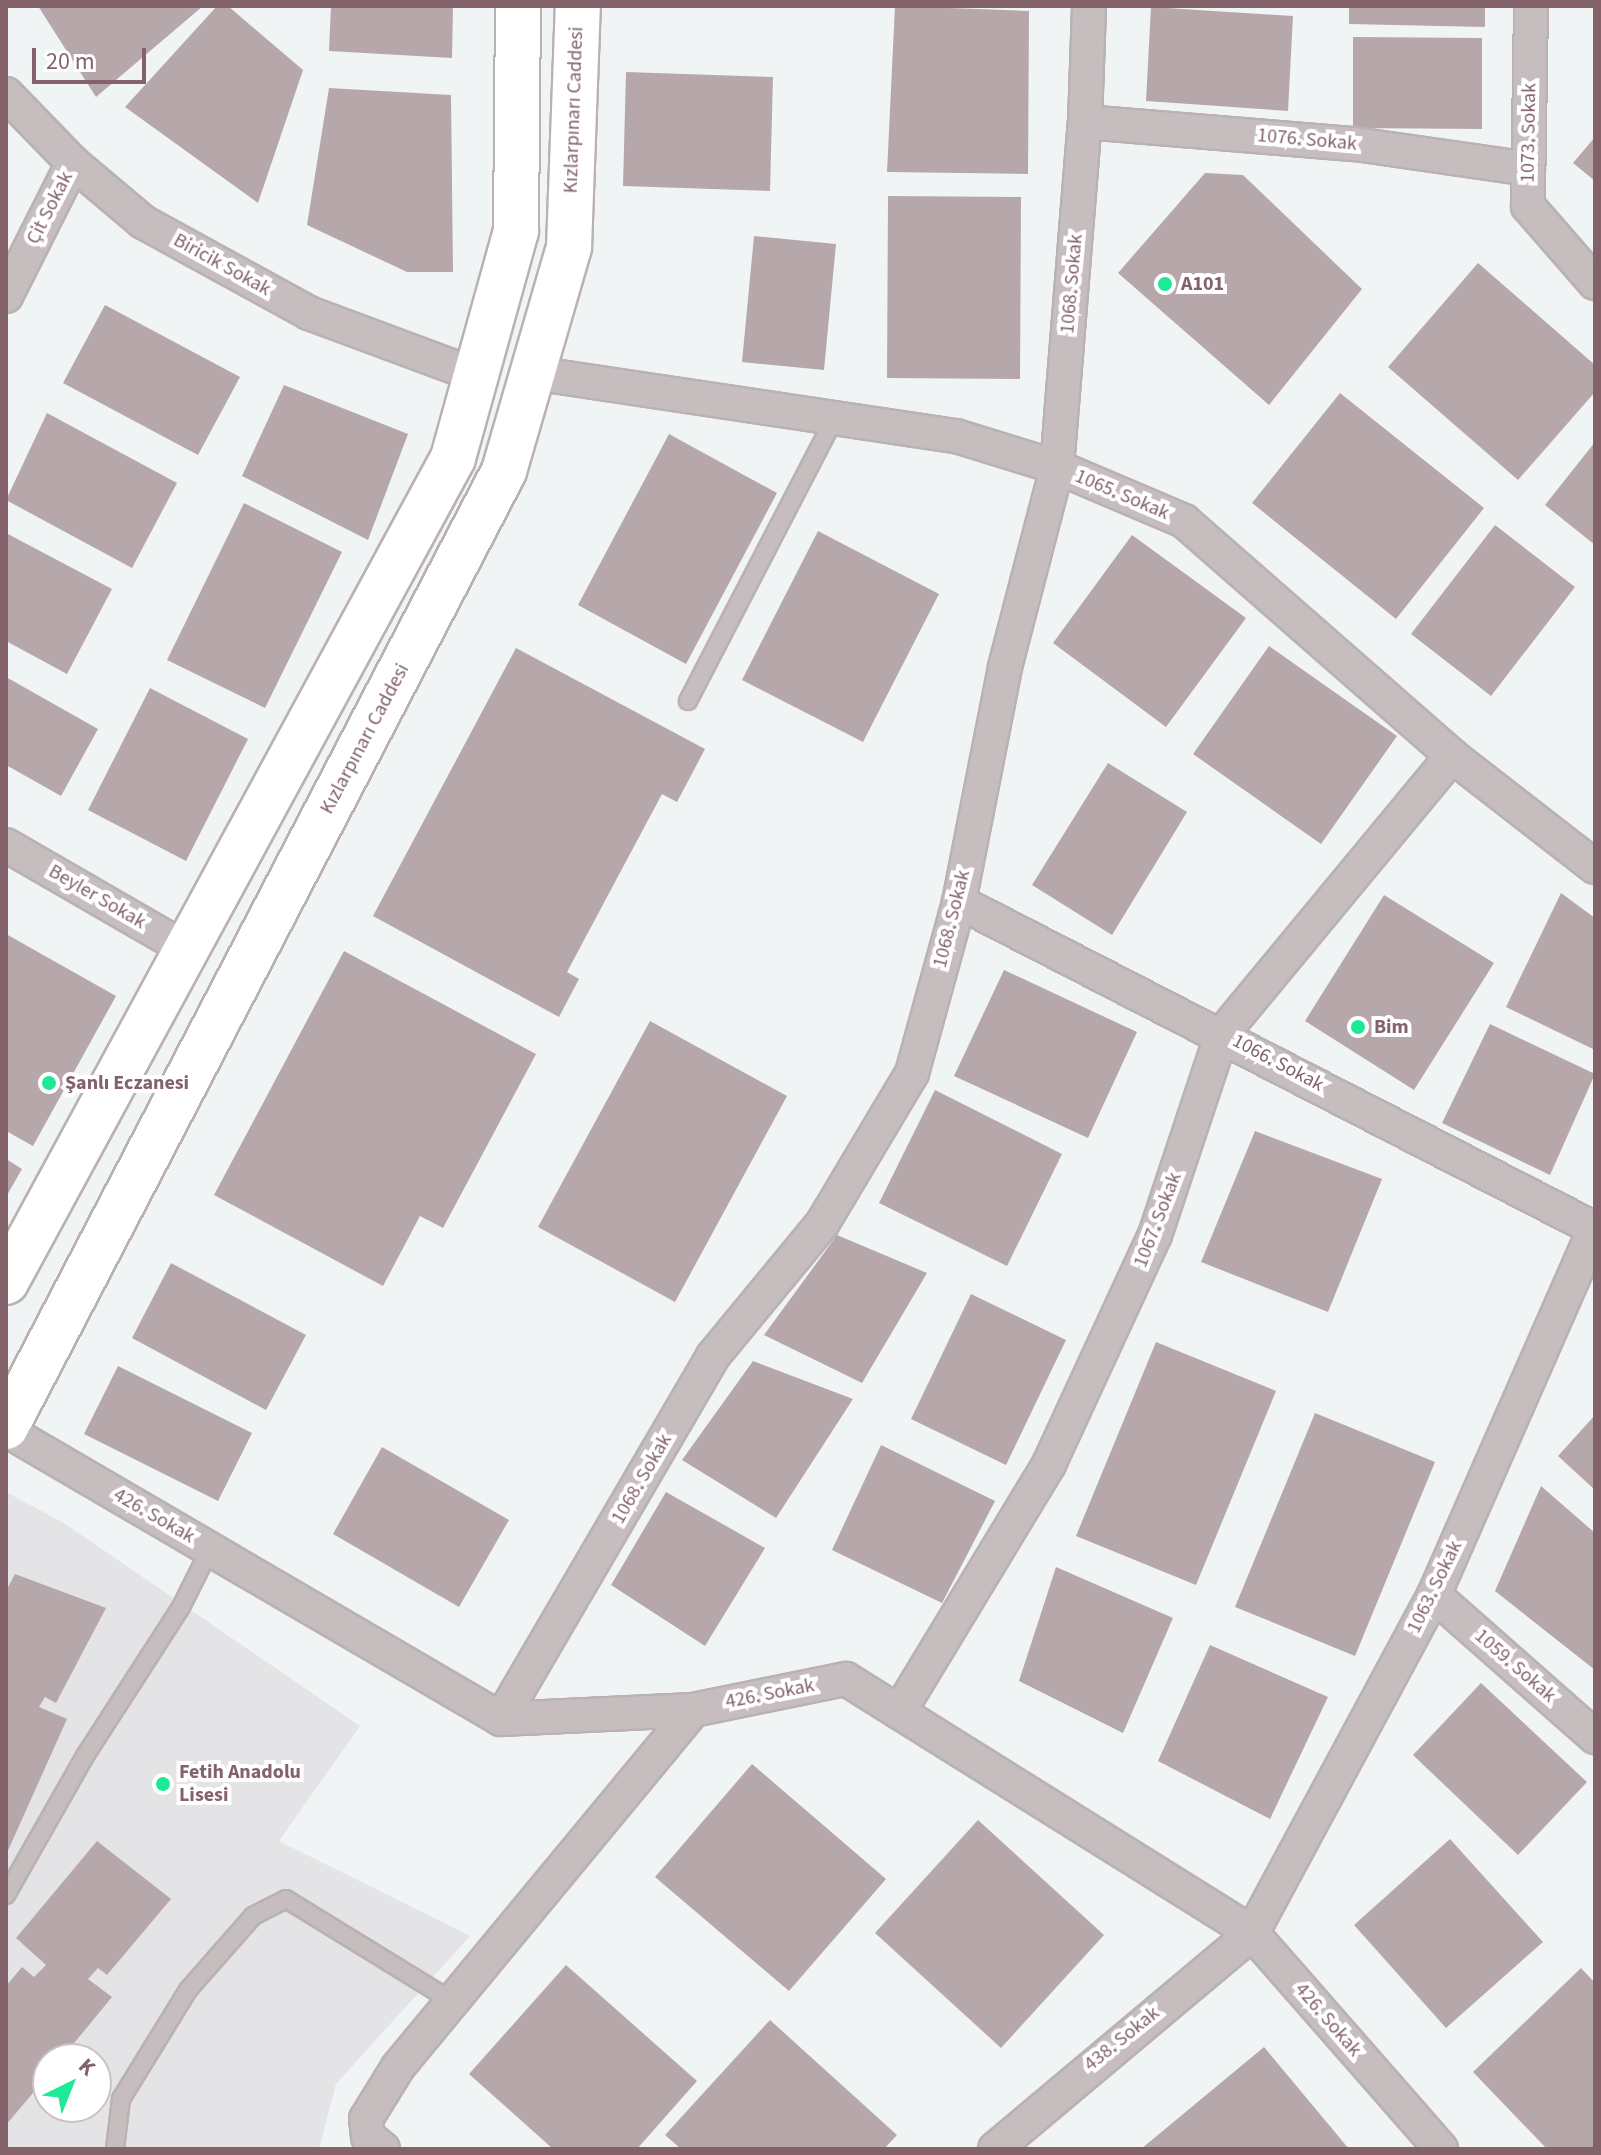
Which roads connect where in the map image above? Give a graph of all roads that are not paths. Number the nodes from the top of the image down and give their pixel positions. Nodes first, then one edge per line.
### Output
1 (518, 6) edge
2 (578, 6) edge
3 (1089, 6) edge
4 (1531, 6) edge
5 (6, 94) edge
6 (1085, 122) junction
7 (73, 163) junction
8 (1528, 169) junction
9 (1595, 283) edge
10 (6, 296) edge
11 (533, 373) junction
12 (476, 375) junction
13 (835, 418) junction
14 (1057, 467) junction
15 (688, 701) dead end
16 (1452, 756) junction
17 (6, 845) edge
18 (1595, 867) edge
19 (959, 902) junction
20 (188, 950) junction
21 (1222, 1034) junction
22 (1595, 1229) edge
23 (6, 1282) edge
24 (6, 1428) edge
25 (210, 1549) junction
26 (1434, 1595) junction
27 (693, 1710) junction
28 (899, 1712) junction
29 (501, 1719) junction
30 (1594, 1734) edge
31 (6, 1895) edge
32 (1252, 1933) junction
33 (452, 2001) junction
34 (115, 2149) edge
35 (383, 2149) edge
36 (995, 2149) edge
37 (1441, 2149) edge

1 - 12 main road
2 - 11 main road, Kızlarpınarı Caddesi
3 - 6 street, 1068. Sokak
4 - 8 street, 1073. Sokak
5 - 7 street, Biricik Sokak
6 - 8 street, 1076. Sokak
6 - 14 street, 1068. Sokak
7 - 10 street, Çit Sokak
7 - 12 street, Biricik Sokak
8 - 9 street, 1073. Sokak
11 - 13 street, 1065. Sokak
11 - 24 main road, Kızlarpınarı Caddesi
12 - 20 main road
13 - 14 street, 1065. Sokak
13 - 15 lane
14 - 16 street, 1065. Sokak
14 - 19 street, 1068. Sokak
16 - 18 street, 1065. Sokak
16 - 21 street, 1067. Sokak
17 - 20 street, Beyler Sokak
19 - 21 street, 1066. Sokak
19 - 29 street, 1068. Sokak
20 - 23 main road
21 - 22 street, 1066. Sokak
21 - 28 street, 1067. Sokak
22 - 26 street, 1063. Sokak
24 - 25 street, 426. Sokak
25 - 29 street, 426. Sokak
25 - 31 lane
26 - 30 street, 1059. Sokak
26 - 32 street, 1063. Sokak
27 - 28 street, 426. Sokak
27 - 29 street, 426. Sokak
27 - 33 street
28 - 32 street, 426. Sokak
32 - 36 street, 438. Sokak
32 - 37 street, 426. Sokak
33 - 34 lane
33 - 35 street

